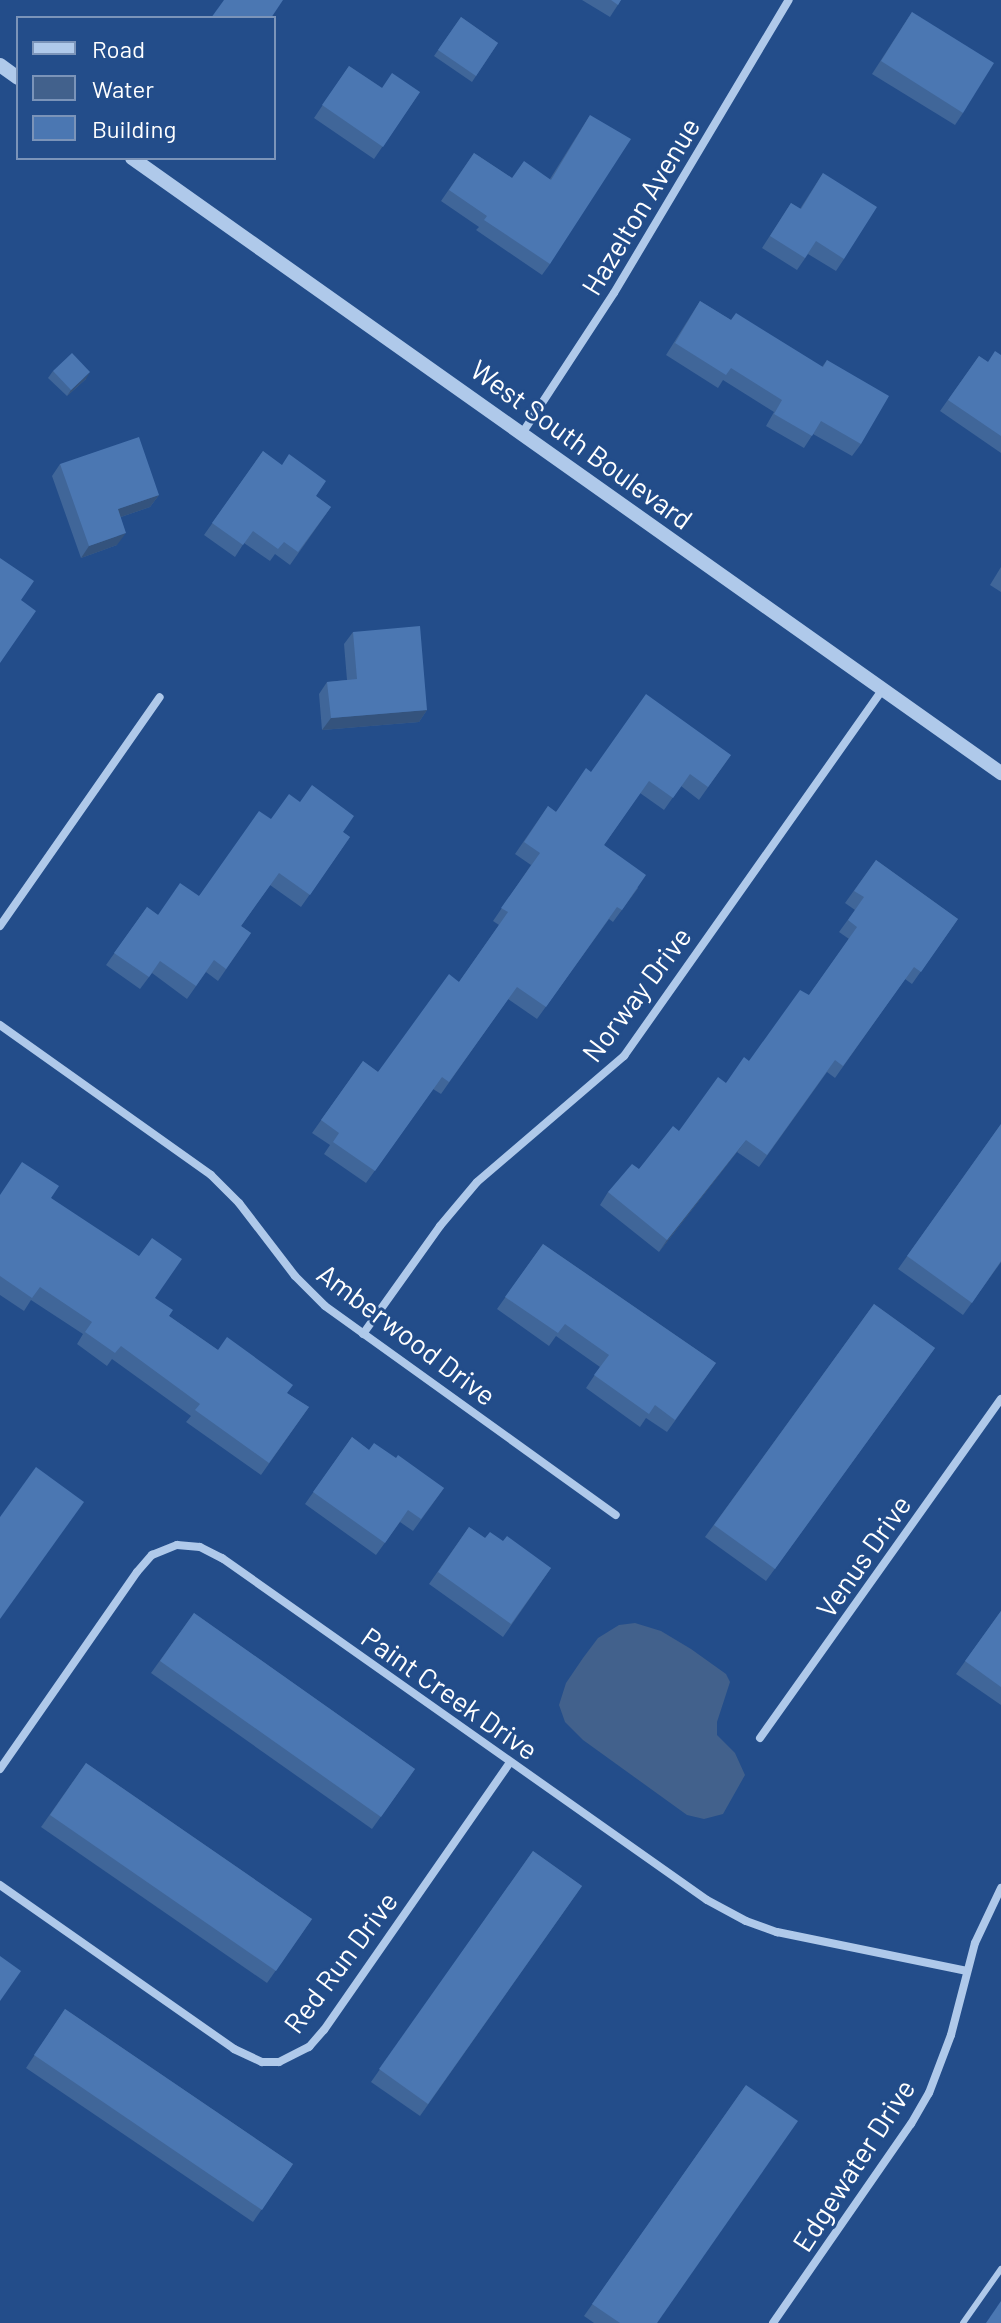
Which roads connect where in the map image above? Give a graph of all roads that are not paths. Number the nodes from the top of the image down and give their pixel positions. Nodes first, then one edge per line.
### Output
1 (789, 0) edge
2 (135, 160) edge
3 (523, 432) junction
4 (882, 690) junction
5 (160, 697) dead end
6 (1001, 773) edge
7 (0, 926) edge
8 (0, 1025) edge
9 (363, 1334) junction
10 (1001, 1399) edge
11 (616, 1515) dead end
12 (760, 1738) dead end
13 (510, 1762) junction
14 (0, 1769) edge
15 (0, 1885) edge
16 (1001, 1888) edge
17 (967, 1971) junction
18 (1001, 2269) edge
19 (773, 2323) edge
20 (963, 2323) edge

1 - 3 street, Hazelton Avenue
2 - 3 street, West South Boulevard
3 - 4 street, West South Boulevard
4 - 6 street, West South Boulevard
4 - 9 street, Norway Drive
5 - 7 street
8 - 9 street, Amberwood Drive
9 - 11 street, Amberwood Drive
10 - 12 street, Venus Drive
13 - 14 street, Paint Creek Drive
13 - 15 street, Red Run Drive
13 - 17 street, Paint Creek Drive
16 - 17 street, Edgewater Drive
17 - 19 street, Edgewater Drive
18 - 20 lane

